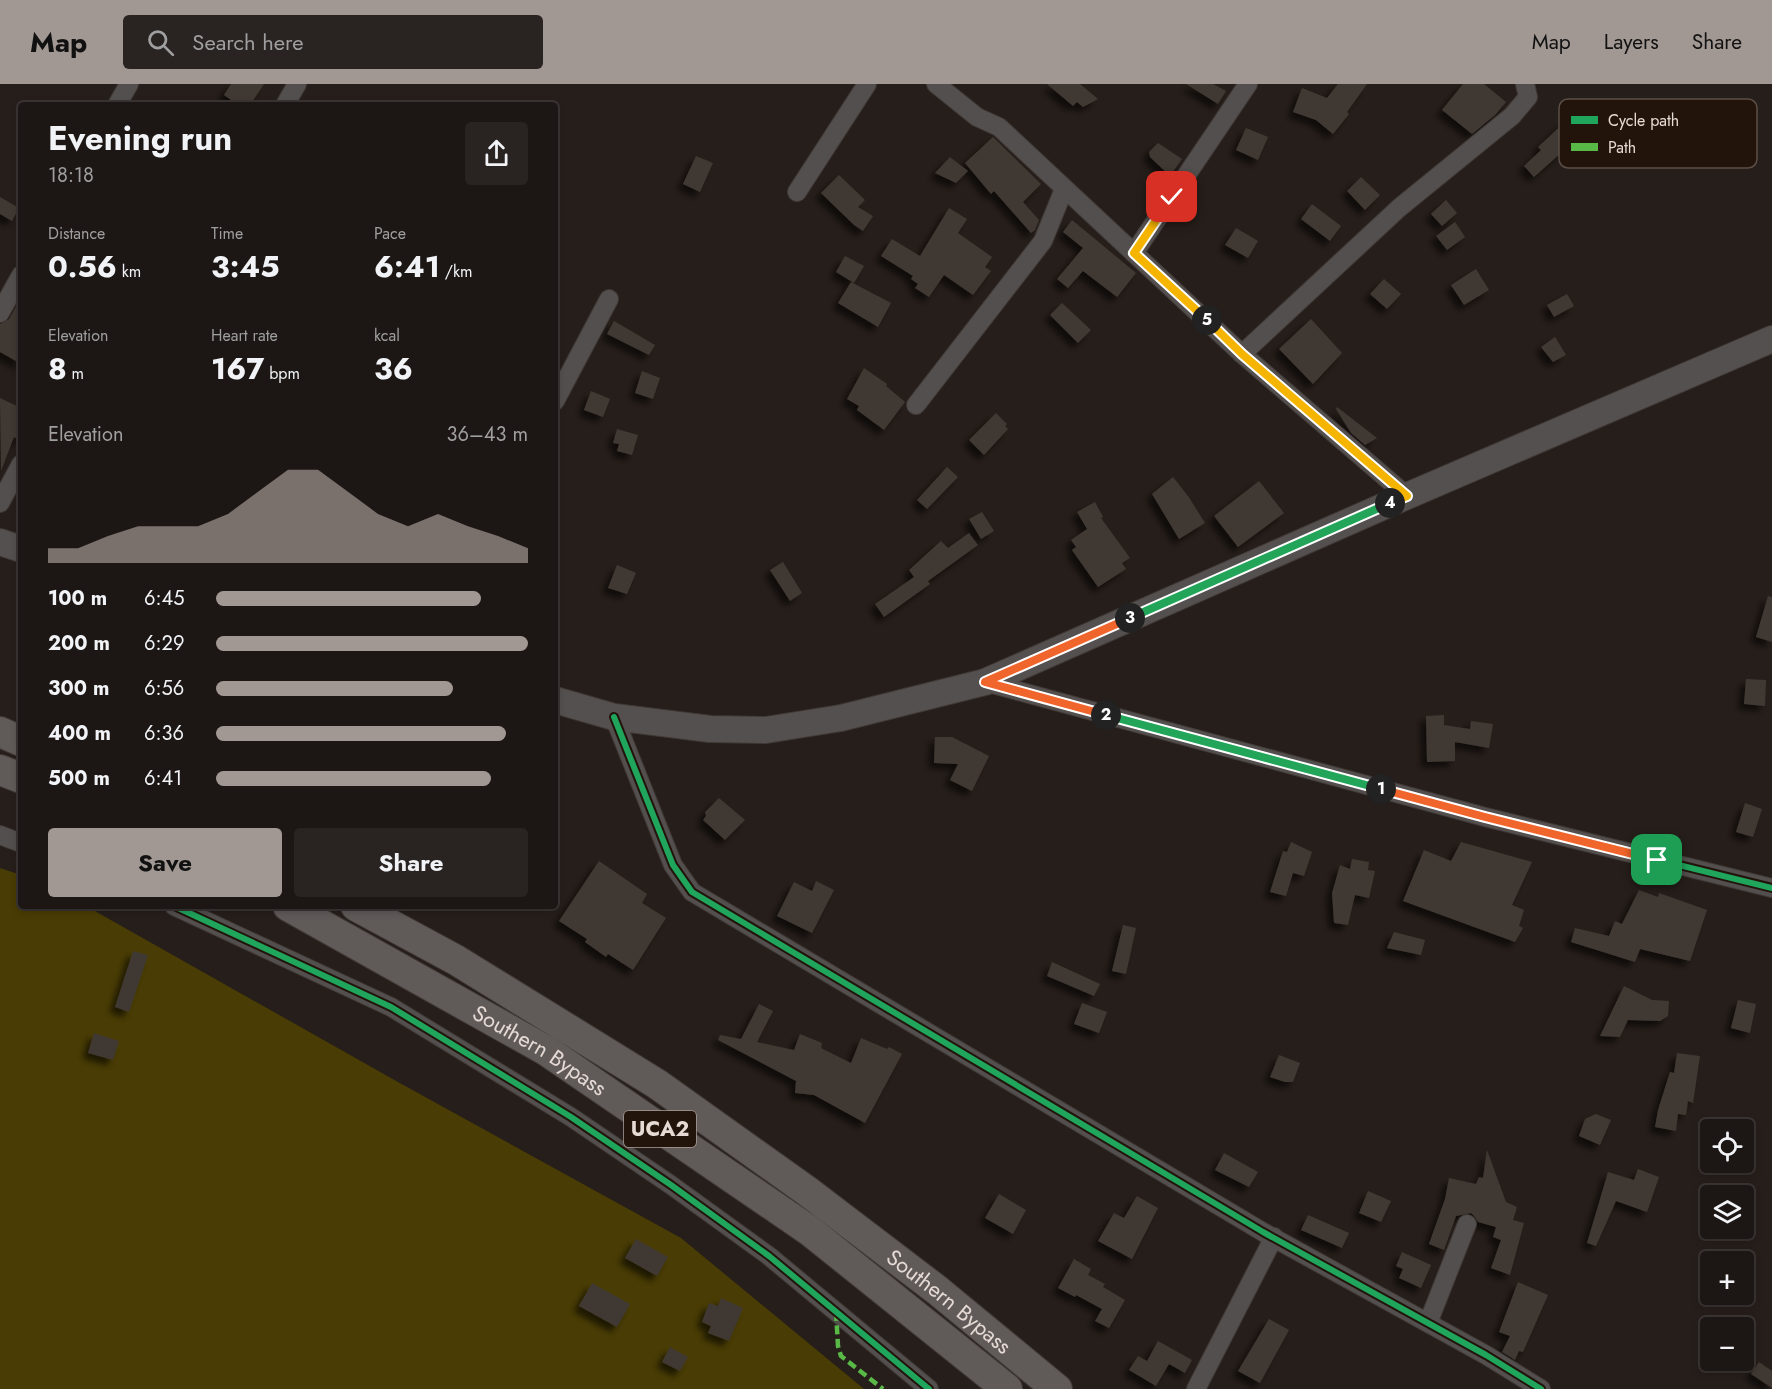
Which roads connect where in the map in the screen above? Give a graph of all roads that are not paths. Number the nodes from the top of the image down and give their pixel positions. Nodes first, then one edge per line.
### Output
1 (129, 84) edge
2 (297, 84) edge
3 (867, 84) edge
4 (936, 84) edge
5 (1248, 84) edge
6 (1525, 84) edge
7 (119, 102) edge
8 (287, 102) edge
9 (1064, 189) junction
10 (797, 192) dead end
11 (1134, 253) junction
12 (18, 280) edge
13 (609, 299) dead end
14 (0, 313) edge
15 (1772, 339) edge
16 (1242, 354) junction
17 (558, 395) edge
18 (916, 405) dead end
19 (18, 470) edge
20 (1407, 496) junction
21 (0, 503) edge
22 (0, 542) edge
23 (18, 548) edge
24 (985, 682) junction
25 (558, 701) edge
26 (614, 717) junction
27 (0, 732) edge
28 (18, 740) edge
29 (0, 770) edge
30 (18, 777) edge
31 (0, 835) edge
32 (18, 842) edge
33 (1772, 888) edge
34 (180, 909) edge
35 (293, 909) edge
36 (362, 909) edge
37 (1467, 1224) dead end
38 (1274, 1237) junction
39 (1428, 1323) junction
40 (929, 1389) edge
41 (1007, 1389) edge
42 (1057, 1389) edge
43 (1196, 1389) edge
44 (1541, 1389) edge

1 - 7 street
2 - 8 street
3 - 10 street
4 - 9 street
5 - 11 street
6 - 16 street
9 - 11 street
9 - 18 street
11 - 16 street
12 - 14 street
13 - 17 street
15 - 20 main road
16 - 20 street
19 - 21 street
20 - 24 main road
22 - 23 main road
24 - 26 main road
24 - 33 street
25 - 26 main road
26 - 38 street
27 - 28 highway
29 - 30 highway
31 - 32 street
34 - 40 street
35 - 41 highway, Southern Bypass / UCA2
36 - 42 highway, Southern Bypass / UCA2
37 - 39 street
38 - 39 street
38 - 43 street
39 - 44 street

